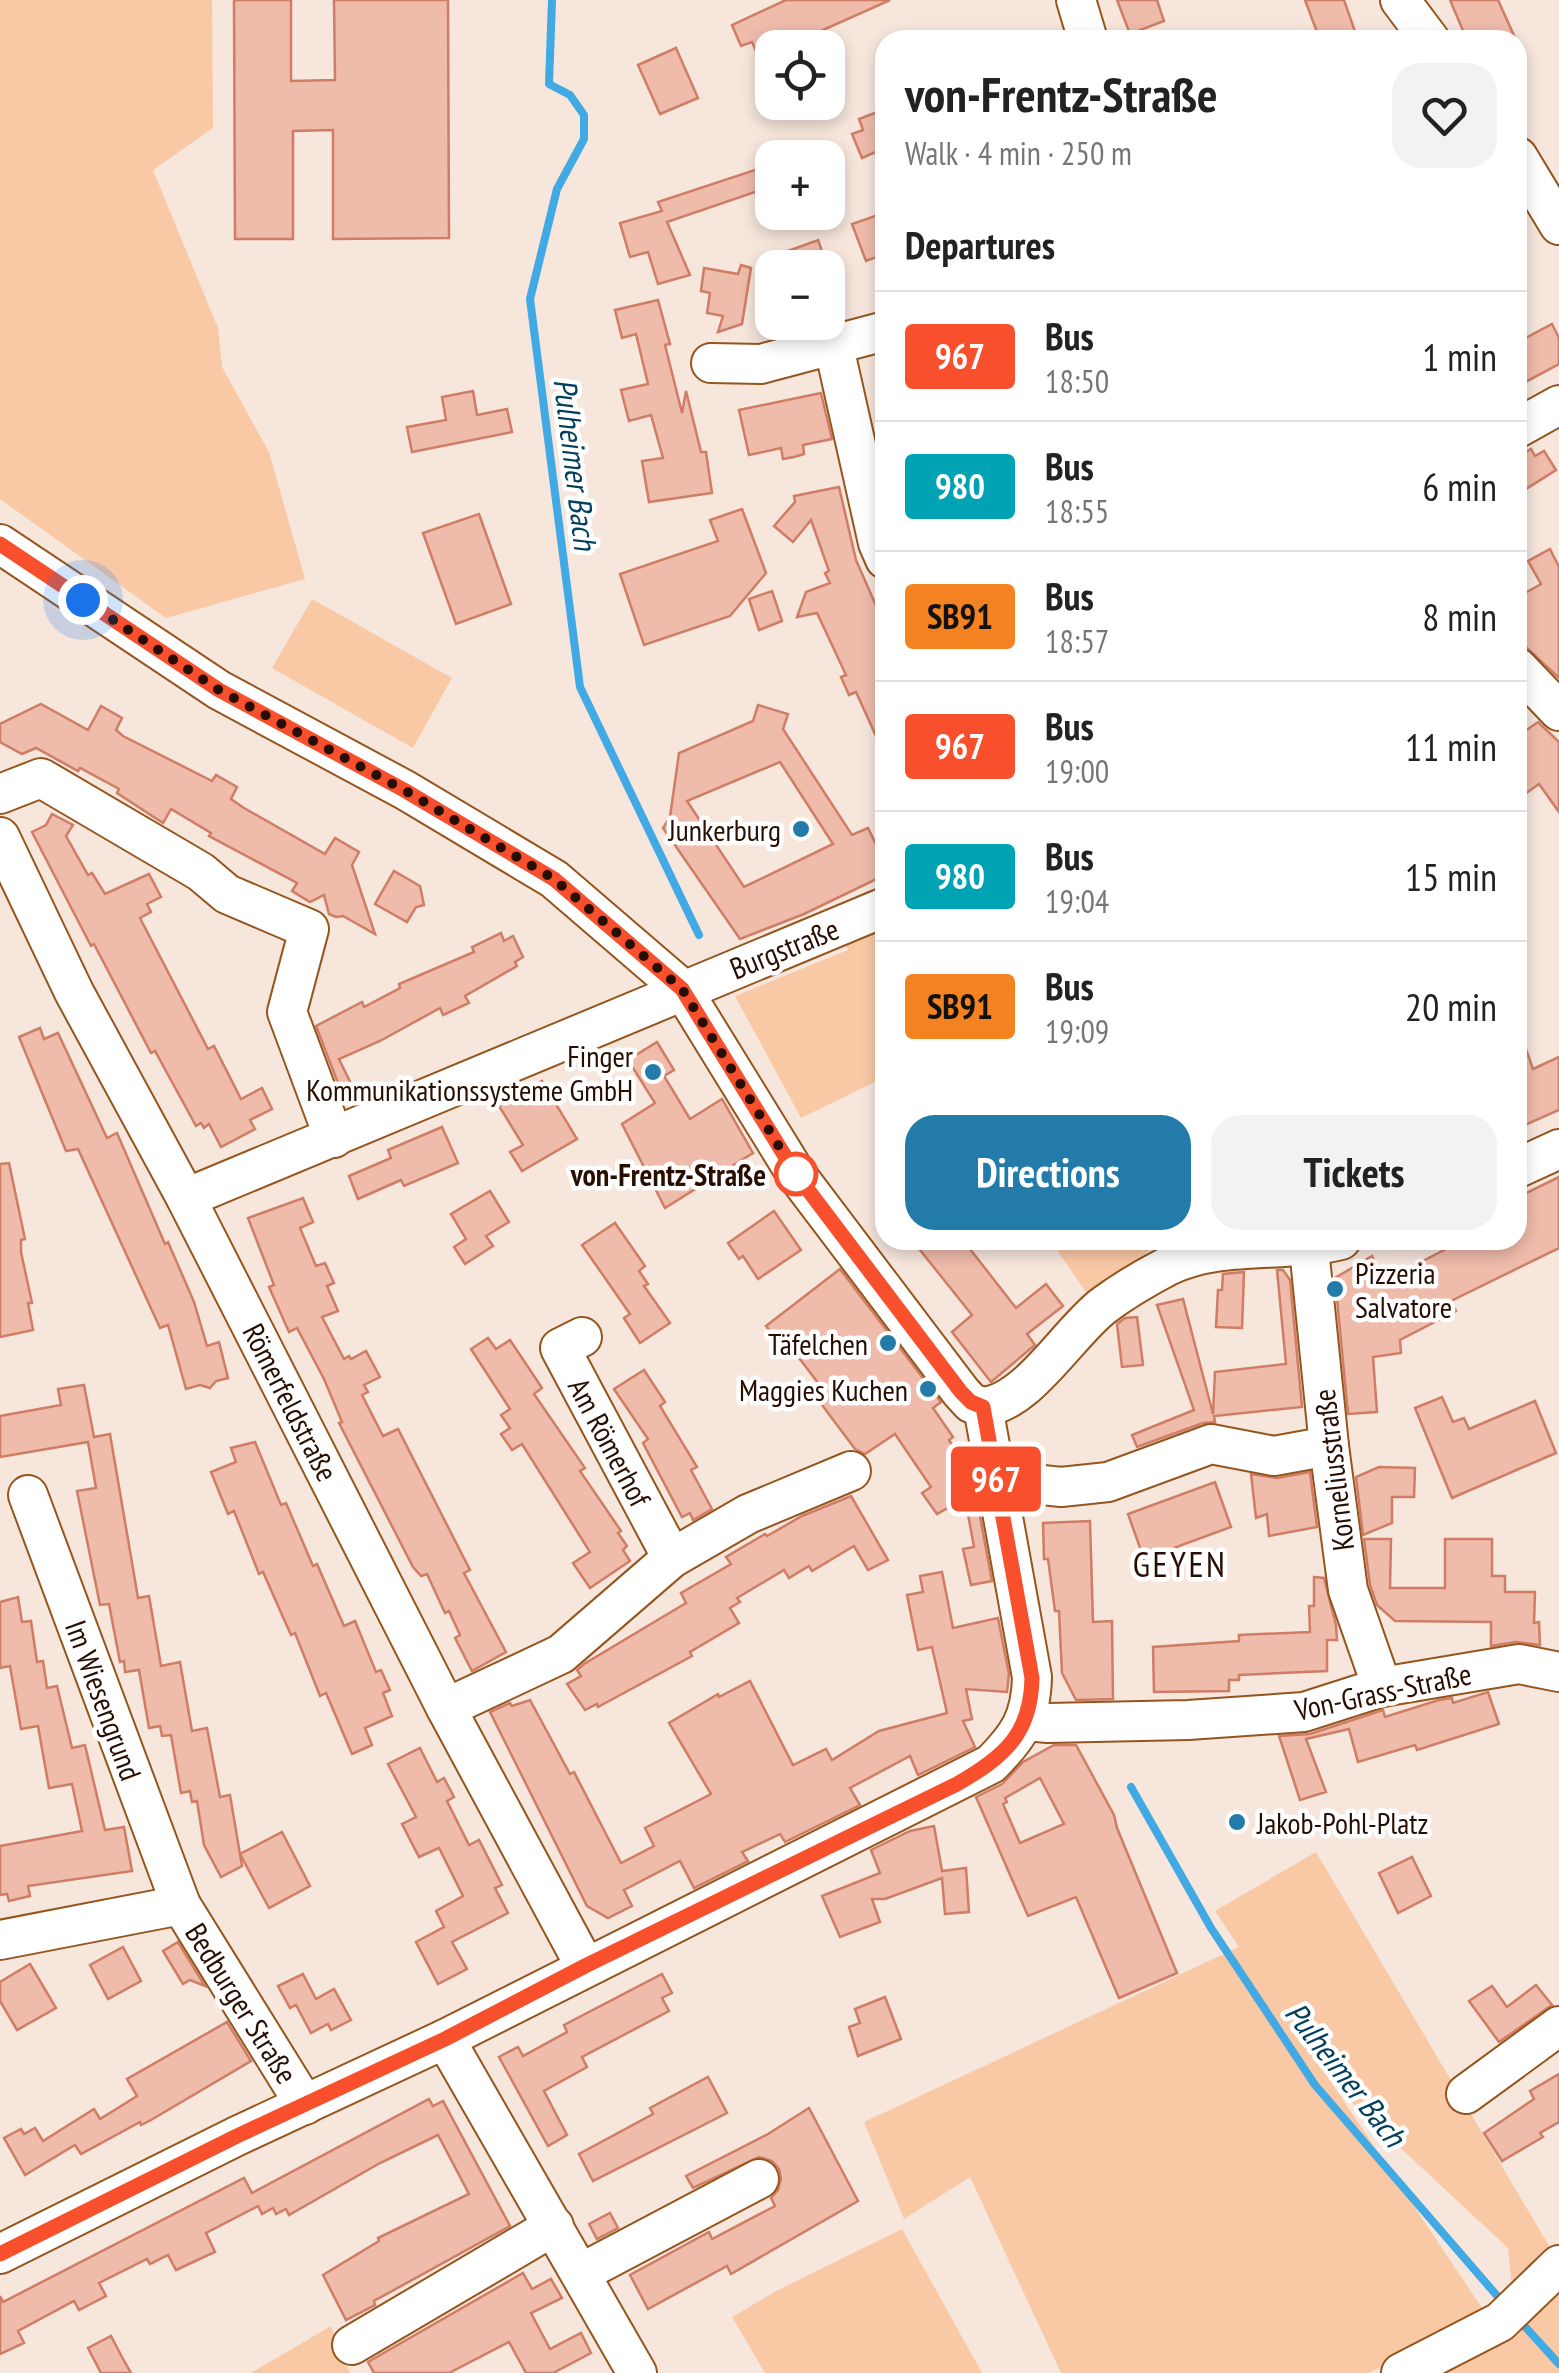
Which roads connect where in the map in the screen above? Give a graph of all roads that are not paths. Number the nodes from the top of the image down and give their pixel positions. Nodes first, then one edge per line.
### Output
1 (1076, 0) edge
2 (1400, 0) edge
3 (1085, 30) edge
4 (1422, 30) edge
5 (1527, 172) edge
6 (1559, 225) edge
7 (875, 334) edge
8 (834, 347) junction
9 (711, 363) dead end
10 (1559, 406) edge
11 (1527, 423) edge
12 (875, 530) edge
13 (0, 544) edge
14 (1527, 677) edge
15 (1559, 711) edge
16 (0, 794) edge
17 (0, 837) edge
18 (875, 911) edge
19 (628, 942) junction
20 (682, 989) junction
21 (614, 1018) junction
22 (334, 1138) junction
23 (1559, 1149) edge
24 (1527, 1164) edge
25 (186, 1198) junction
26 (1200, 1250) edge
27 (1325, 1250) edge
28 (582, 1337) dead end
29 (983, 1407) junction
30 (1329, 1446) junction
31 (851, 1471) dead end
32 (997, 1487) junction
33 (28, 1495) dead end
34 (672, 1558) junction
35 (1559, 1672) edge
36 (1382, 1687) junction
37 (446, 1708) junction
38 (1026, 1721) junction
39 (181, 1905) junction
40 (0, 1940) edge
41 (585, 1966) junction
42 (1559, 2026) edge
43 (445, 2039) junction
44 (1466, 2094) dead end
45 (306, 2105) junction
46 (759, 2179) dead end
47 (554, 2226) junction
48 (0, 2254) edge
49 (1559, 2265) edge
50 (581, 2273) junction
51 (352, 2345) dead end
52 (637, 2373) edge
53 (1402, 2373) edge

1 - 3 street
2 - 4 street
5 - 6 street
7 - 8 street
8 - 9 street
8 - 12 street
10 - 11 street
13 - 19 street
14 - 15 street
16 - 22 street
17 - 25 street, Römerfeldstraße
18 - 20 street, Burgstraße
19 - 20 street
19 - 21 street
20 - 21 street, Burgstraße
20 - 29 street
21 - 22 street, Burgstraße
22 - 25 street, Burgstraße
23 - 24 street
25 - 37 street, Römerfeldstraße
26 - 29 street
27 - 30 street, Korneliusstraße
28 - 34 street, Am Römerhof
29 - 32 street
30 - 32 street
30 - 36 street, Korneliusstraße
31 - 34 street
32 - 38 street
33 - 39 street, Im Wiesengrund
34 - 37 street
35 - 36 street, Von-Grass-Straße
36 - 38 street, Von-Grass-Straße
37 - 41 street, Römerfeldstraße
38 - 41 street
39 - 40 street, Bedburger Straße
39 - 45 street, Bedburger Straße
41 - 43 street
42 - 44 street
43 - 45 street
43 - 47 street
45 - 48 street
46 - 50 street
47 - 50 street
47 - 51 street
49 - 53 street
50 - 52 street

